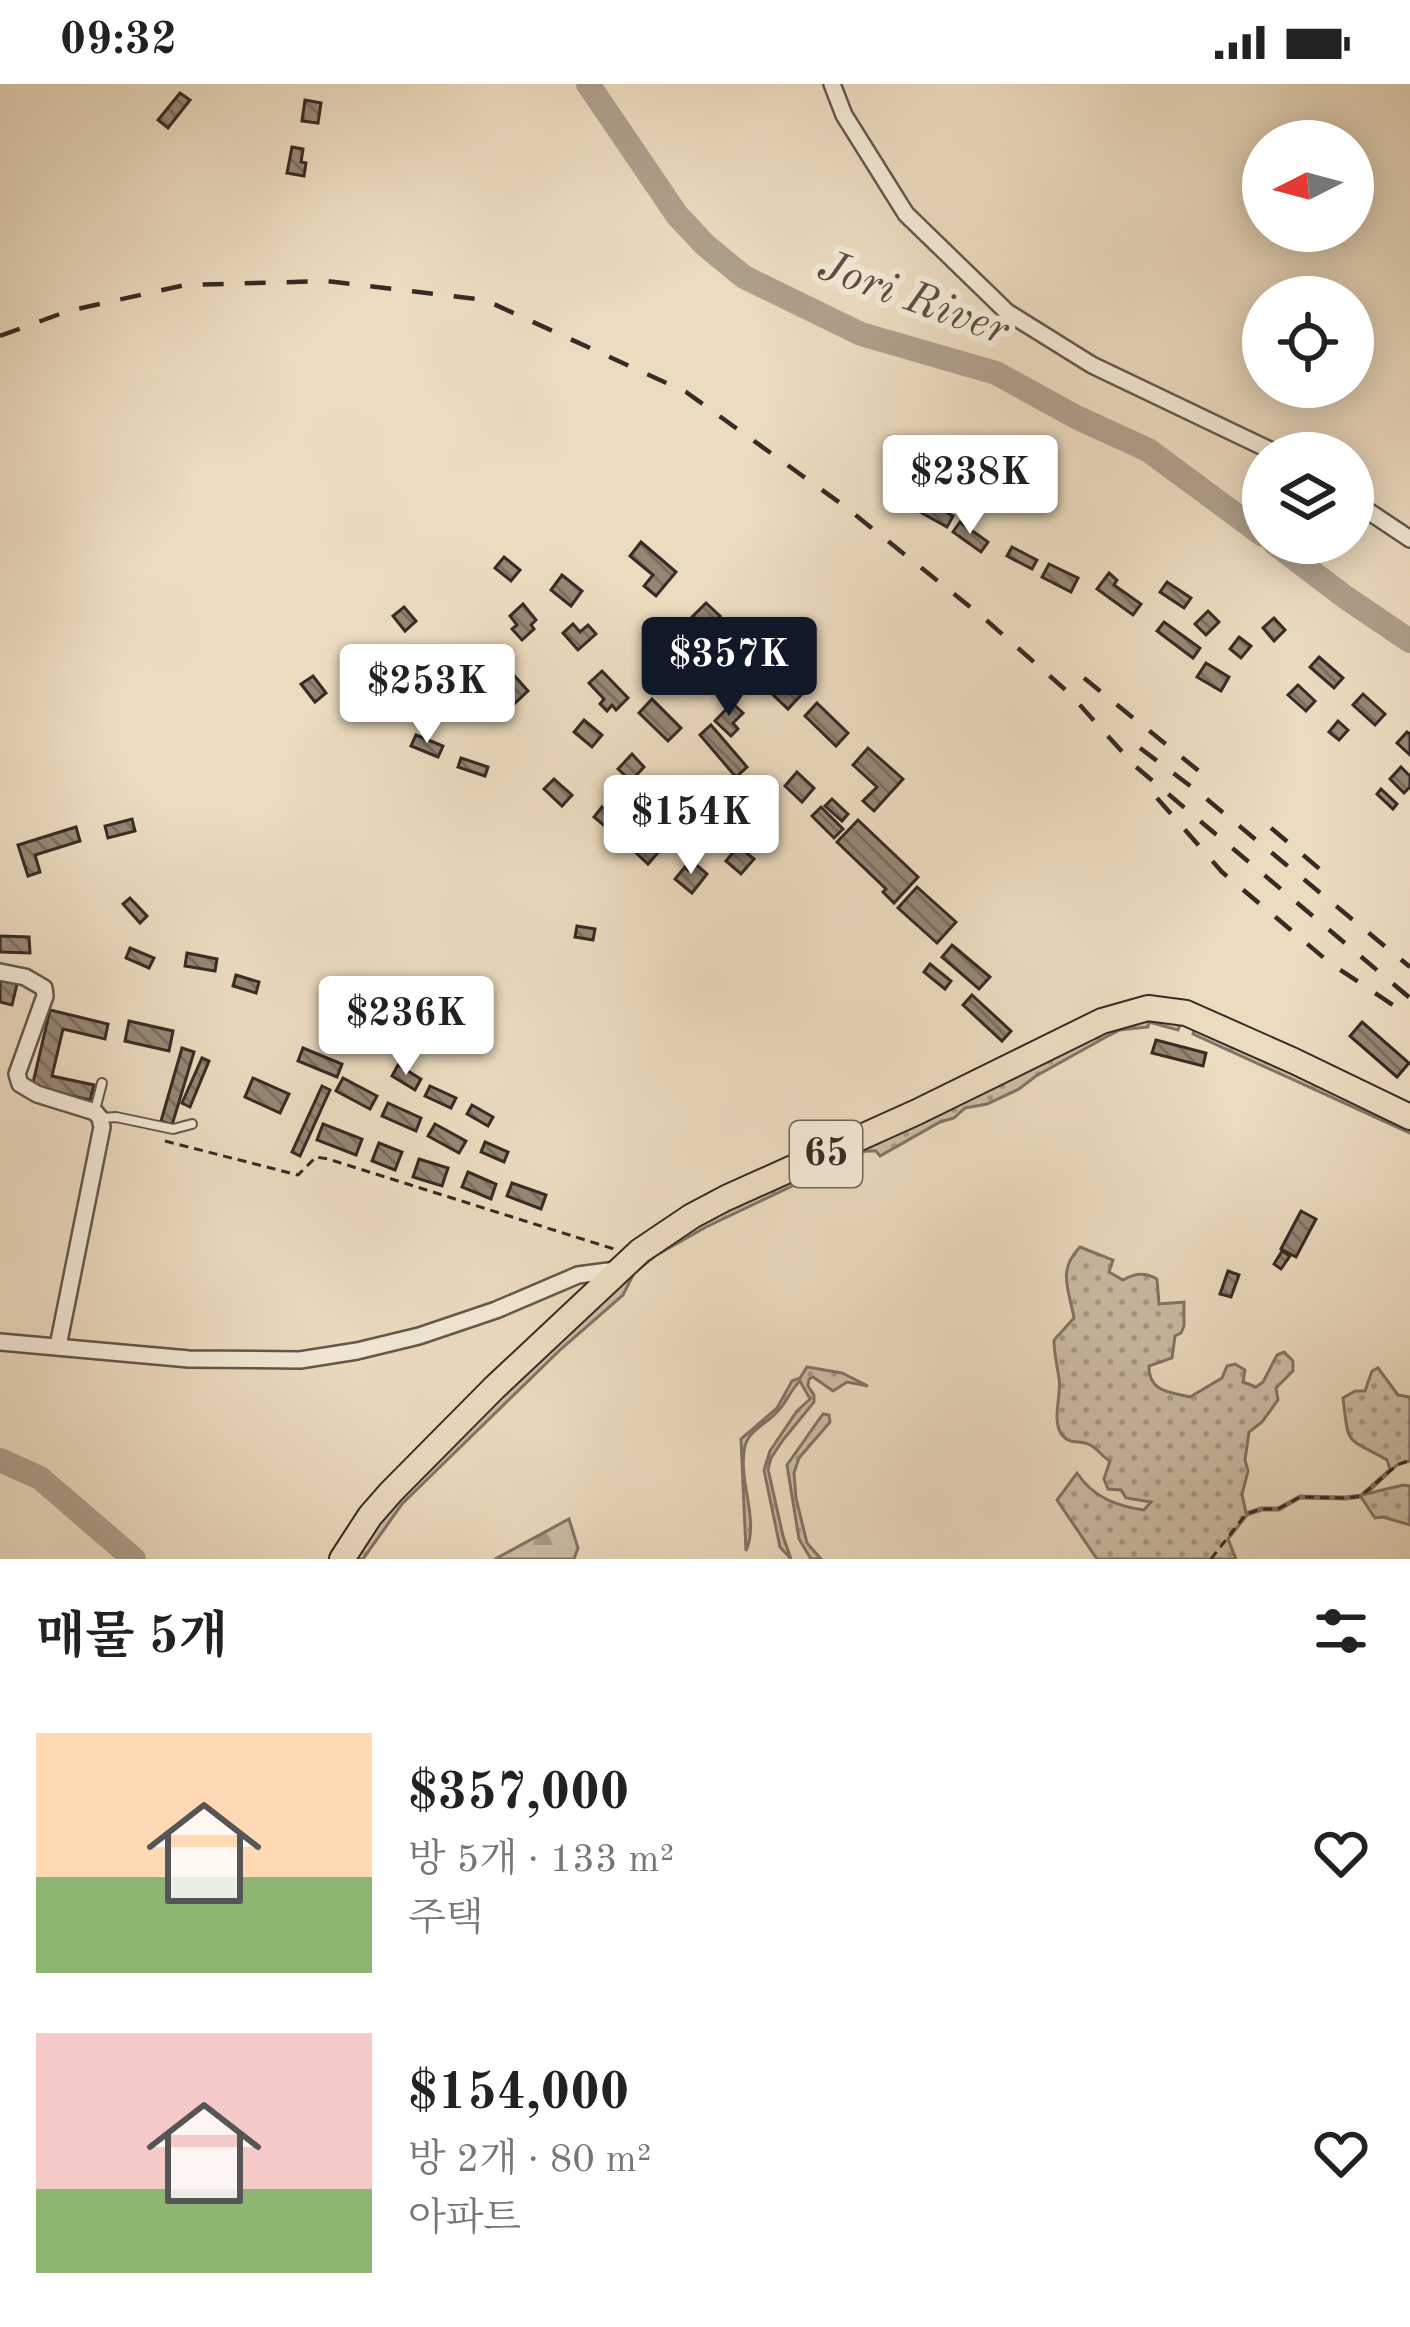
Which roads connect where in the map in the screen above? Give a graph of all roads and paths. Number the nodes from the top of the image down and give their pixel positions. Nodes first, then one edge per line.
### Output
1 (832, 84) edge
2 (1242, 437) edge
3 (1374, 515) edge
4 (1410, 538) edge
5 (0, 972) edge
6 (102, 1083) dead end
7 (98, 1115) junction
8 (1410, 1117) edge
9 (192, 1124) dead end
10 (158, 1125) junction
11 (640, 1251) junction
12 (616, 1270) junction
13 (0, 1342) edge
14 (58, 1346) junction
15 (1410, 1460) edge
16 (342, 1559) edge
17 (1211, 1559) edge

1 - 2 street
3 - 4 street
5 - 7 street
6 - 7 lane
7 - 10 lane
7 - 14 street
8 - 11 main road, 65
9 - 10 lane
10 - 11 path
11 - 12 main road, 65
12 - 14 street
12 - 16 main road, 65
13 - 14 street
15 - 17 path

